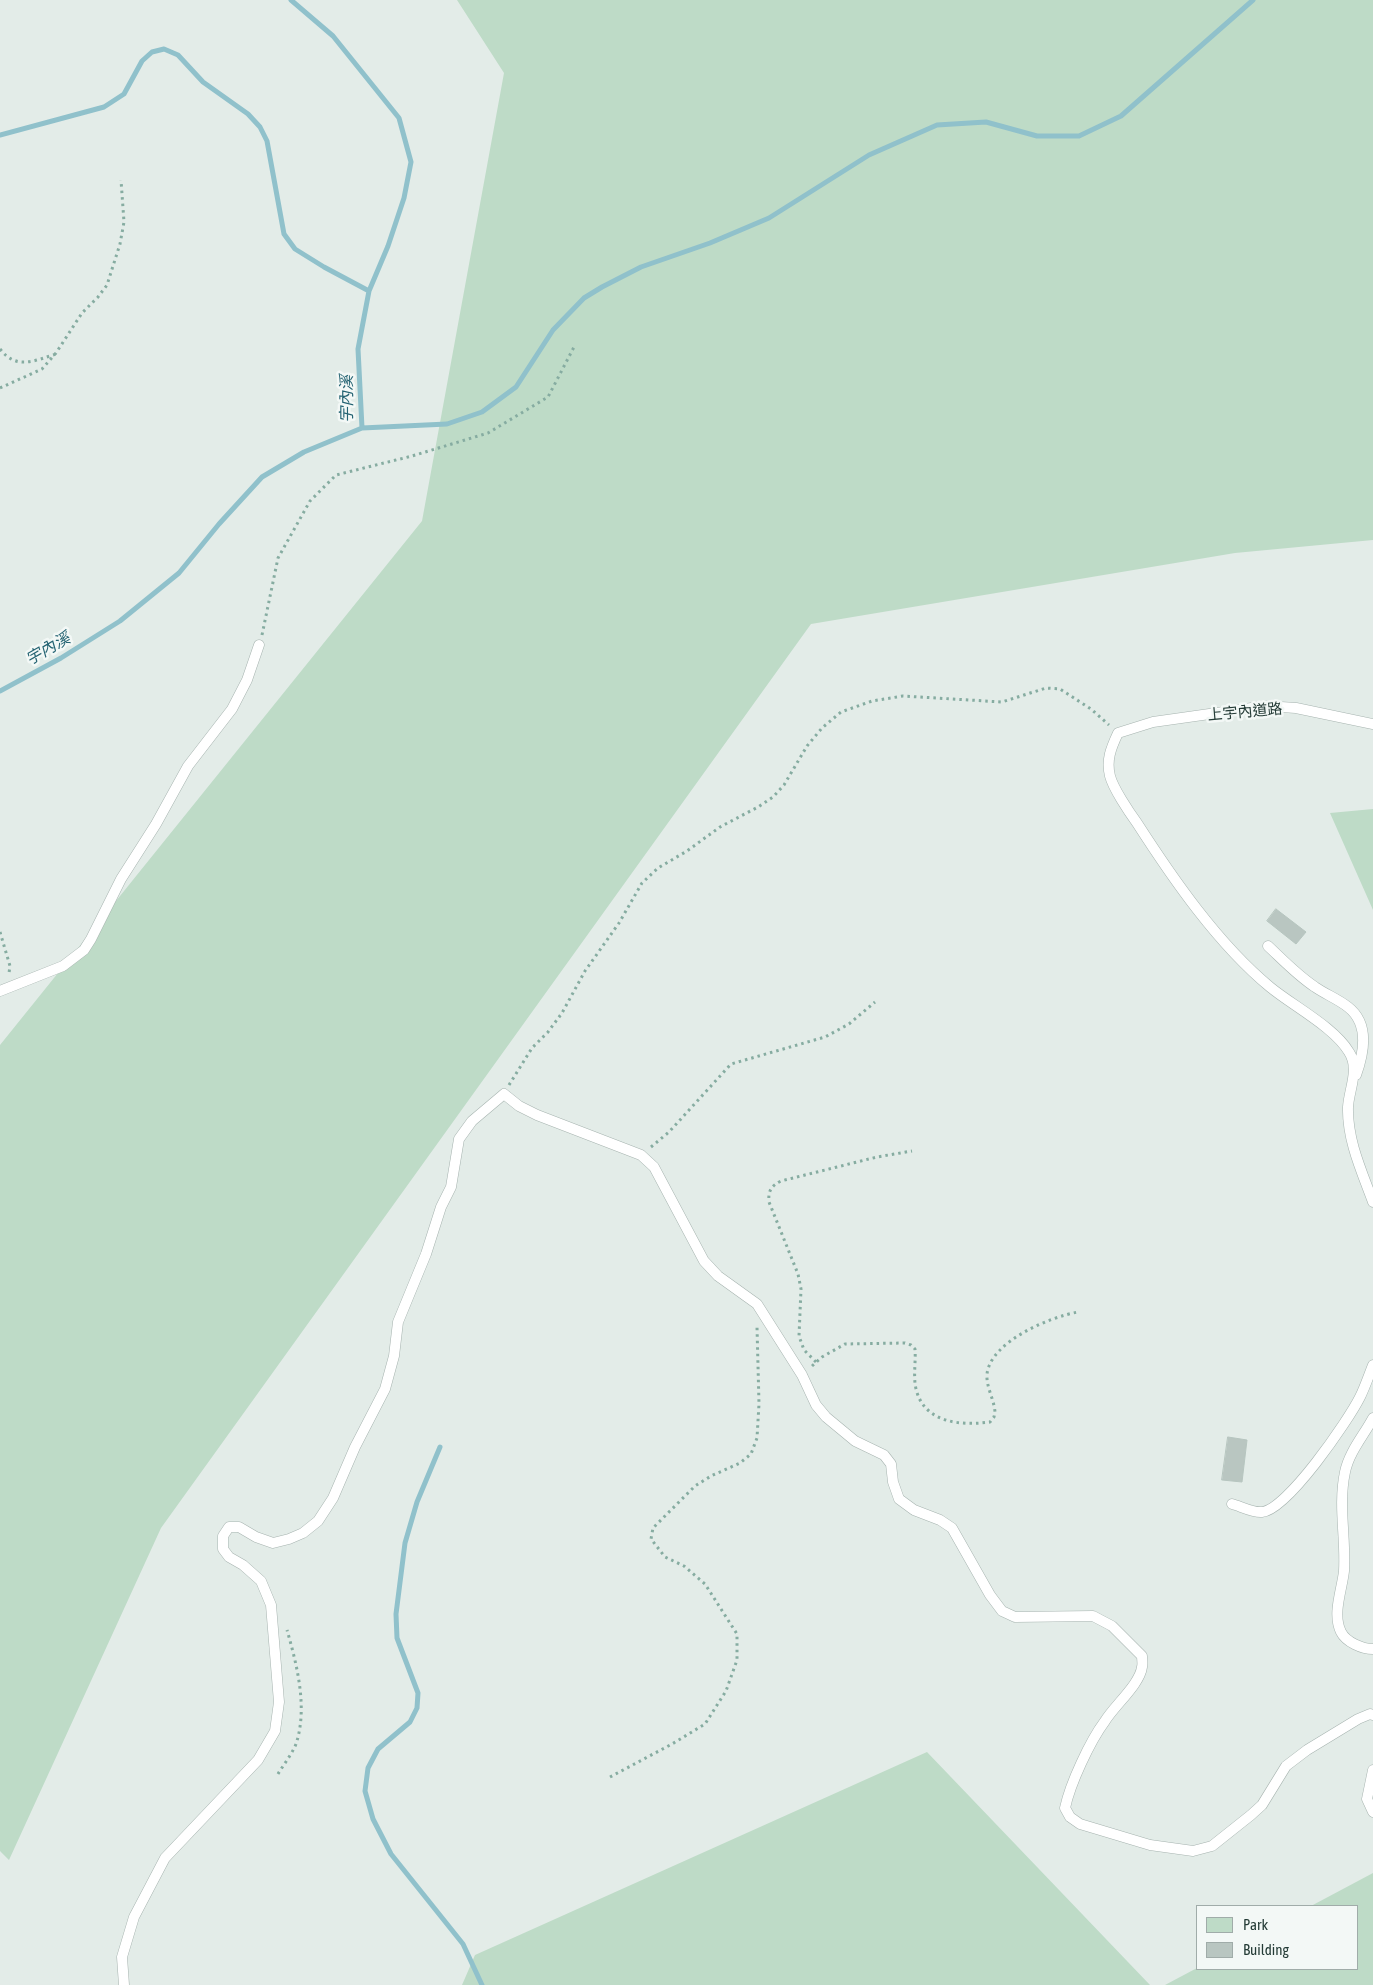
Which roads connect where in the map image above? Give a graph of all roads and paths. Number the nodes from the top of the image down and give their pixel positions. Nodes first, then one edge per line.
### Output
1 (120, 180) dead end
2 (574, 347) dead end
3 (0, 349) edge
4 (56, 353) junction
5 (0, 388) edge
6 (259, 646) joint
7 (1373, 724) edge
8 (1118, 733) junction
9 (0, 932) edge
10 (1268, 946) dead end
11 (3, 990) edge
12 (875, 1002) dead end
13 (1351, 1090) junction
14 (504, 1094) junction
15 (912, 1151) dead end
16 (641, 1155) junction
17 (1373, 1202) edge
18 (757, 1304) junction
19 (1078, 1312) dead end
20 (816, 1362) junction
21 (1373, 1365) edge
22 (802, 1375) junction
23 (1373, 1418) edge
24 (1232, 1504) dead end
25 (1373, 1649) edge
26 (1373, 1715) edge
27 (1373, 1770) edge
28 (610, 1777) dead end
29 (1373, 1812) edge
30 (124, 1985) edge

1 - 4 path
2 - 6 path
3 - 4 path
4 - 5 path
6 - 11 lane
7 - 8 lane, 上宇內道路
8 - 13 lane
8 - 14 path
9 - 11 path
10 - 13 lane
12 - 16 path
13 - 17 lane
14 - 16 lane
14 - 30 lane
15 - 20 path
16 - 18 lane
18 - 22 lane
18 - 28 path
19 - 20 path
20 - 22 path
21 - 24 lane
22 - 26 lane
23 - 25 lane
27 - 29 lane

